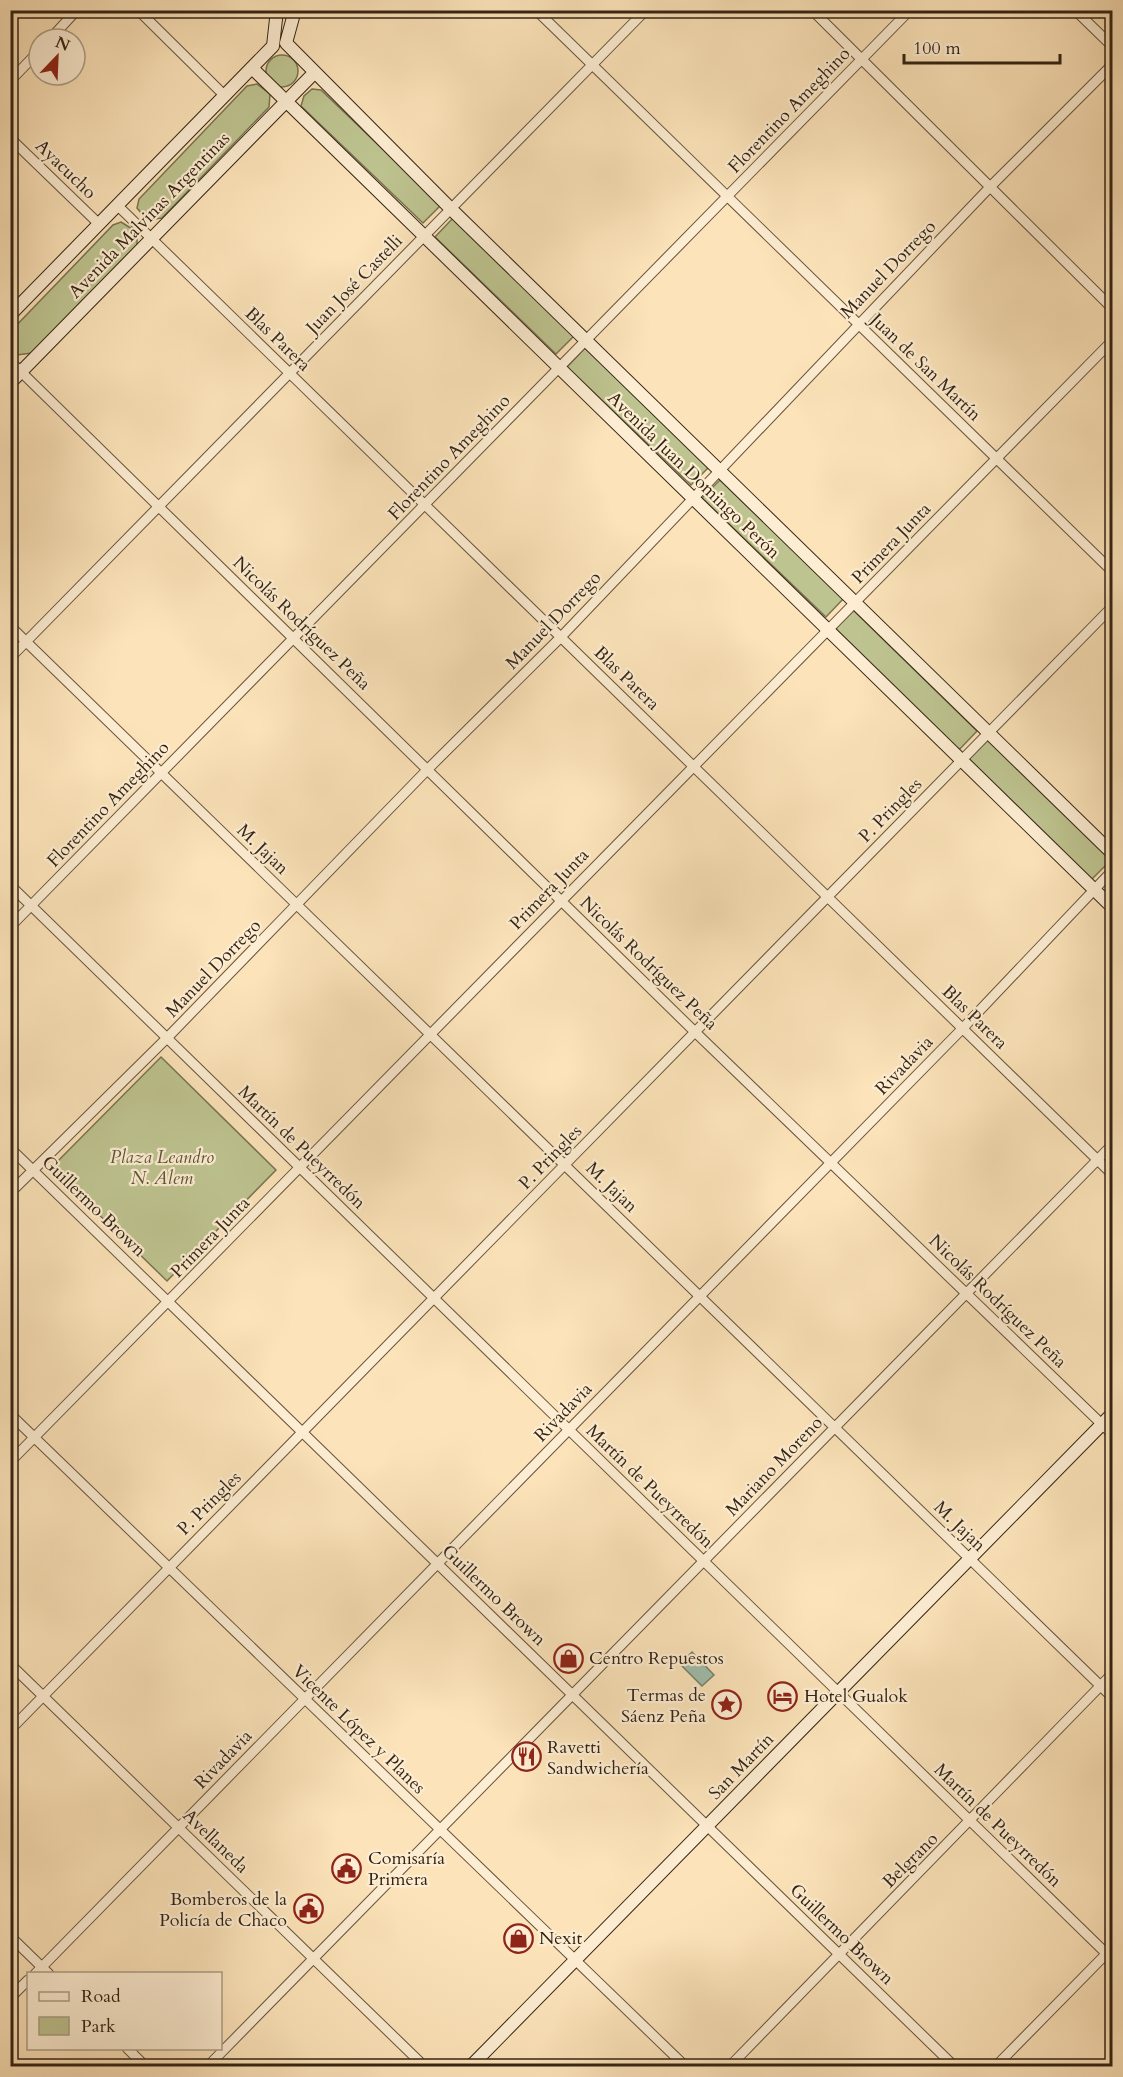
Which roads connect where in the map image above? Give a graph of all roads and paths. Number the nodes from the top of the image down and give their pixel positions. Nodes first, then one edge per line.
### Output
1 (77, 10) edge
2 (138, 10) edge
3 (277, 10) edge
4 (295, 10) edge
5 (536, 10) edge
6 (646, 10) edge
7 (812, 10) edge
8 (910, 10) edge
9 (1075, 10) edge
10 (61, 27) edge
11 (1113, 46) edge
12 (862, 60) junction
13 (27, 63) edge
14 (593, 64) junction
15 (1113, 65) edge
16 (252, 68) junction
17 (314, 73) junction
18 (10, 81) edge
19 (225, 96) junction
20 (286, 101) junction
21 (10, 138) edge
22 (991, 186) junction
23 (728, 196) junction
24 (118, 206) junction
25 (451, 209) junction
26 (99, 224) junction
27 (424, 236) junction
28 (152, 239) junction
29 (1113, 308) edge
30 (10, 315) edge
31 (858, 324) junction
32 (586, 341) junction
33 (1113, 341) edge
34 (10, 362) edge
35 (560, 368) junction
36 (22, 372) junction
37 (290, 373) junction
38 (10, 383) edge
39 (997, 459) junction
40 (718, 470) junction
41 (691, 498) junction
42 (425, 505) junction
43 (159, 506) junction
44 (1113, 571) edge
45 (855, 603) junction
46 (1113, 607) edge
47 (10, 626) edge
48 (829, 630) junction
49 (561, 637) junction
50 (294, 638) junction
51 (27, 642) junction
52 (10, 658) edge
53 (989, 733) junction
54 (962, 760) junction
55 (694, 767) junction
56 (428, 769) junction
57 (162, 773) junction
58 (1113, 853) edge
59 (1113, 871) edge
60 (10, 885) edge
61 (1094, 889) junction
62 (828, 897) junction
63 (561, 900) junction
64 (298, 905) junction
65 (32, 906) junction
66 (1113, 907) edge
67 (10, 927) edge
68 (963, 1028) junction
69 (694, 1031) junction
70 (431, 1035) junction
71 (167, 1038) junction
72 (1113, 1145) edge
73 (10, 1148) edge
74 (1098, 1160) junction
75 (832, 1162) junction
76 (565, 1165) junction
77 (301, 1168) junction
78 (33, 1170) junction
79 (1113, 1174) edge
80 (10, 1193) edge
81 (966, 1294) junction
82 (700, 1296) junction
83 (434, 1298) junction
84 (169, 1302) junction
85 (10, 1414) edge
86 (1113, 1414) edge
87 (1102, 1424) junction
88 (835, 1427) junction
89 (569, 1430) junction
90 (303, 1432) junction
91 (1113, 1434) edge
92 (34, 1437) junction
93 (10, 1462) edge
94 (970, 1559) junction
95 (704, 1561) junction
96 (438, 1564) junction
97 (170, 1565) junction
98 (10, 1664) edge
99 (1113, 1674) edge
100 (1101, 1686) junction
101 (839, 1692) junction
102 (573, 1695) junction
103 (44, 1696) junction
104 (1113, 1697) edge
105 (304, 1699) junction
106 (10, 1730) edge
107 (971, 1821) junction
108 (708, 1826) junction
109 (179, 1828) junction
110 (439, 1829) junction
111 (10, 1936) edge
112 (839, 1954) junction
113 (1111, 1954) edge
114 (313, 1959) junction
115 (574, 1960) junction
116 (42, 1971) edge
117 (27, 1981) edge
118 (10, 1998) edge
119 (128, 2050) edge
120 (145, 2067) edge
121 (208, 2067) edge
122 (424, 2067) edge
123 (471, 2067) edge
124 (685, 2067) edge
125 (730, 2067) edge
126 (954, 2067) edge
127 (996, 2067) edge

1 - 10 street
2 - 19 street
3 - 16 main road, Avenida Malvinas Argentinas
4 - 17 main road, Avenida Juan Domingo Perón
5 - 14 street, Juan de San Martín
6 - 14 street, Juan José Castelli
7 - 12 street
8 - 12 street, Florentino Ameghino
9 - 11 street
12 - 22 street
12 - 23 street, Florentino Ameghino
13 - 18 street
14 - 23 street, Juan de San Martín
14 - 25 street, Juan José Castelli
15 - 22 street, Manuel Dorrego
16 - 19 main road, Avenida Malvinas Argentinas
16 - 20 main road, Avenida Juan Domingo Perón
17 - 20 main road, Avenida Malvinas Argentinas
17 - 25 main road, Avenida Juan Domingo Perón
19 - 24 main road, Avenida Malvinas Argentinas
20 - 27 main road, Avenida Juan Domingo Perón
20 - 28 main road, Avenida Malvinas Argentinas
21 - 26 street, Ayacucho
22 - 29 street
22 - 31 street, Manuel Dorrego
23 - 31 street, Juan de San Martín
23 - 32 street, Florentino Ameghino
24 - 26 main road, Avenida Malvinas Argentinas
24 - 28 street, Blas Parera
25 - 27 street, Juan José Castelli
25 - 32 main road, Avenida Juan Domingo Perón
26 - 30 main road, Avenida Malvinas Argentinas
27 - 35 main road, Avenida Juan Domingo Perón
27 - 37 street, Juan José Castelli
28 - 36 main road, Avenida Malvinas Argentinas
28 - 37 street, Blas Parera
31 - 39 street, Juan de San Martín
31 - 40 street, Manuel Dorrego
32 - 35 street, Florentino Ameghino
32 - 40 main road, Avenida Juan Domingo Perón
33 - 39 street, Primera Junta
34 - 36 street, Nicolás Rodríguez Peña
35 - 41 main road, Avenida Juan Domingo Perón
35 - 42 street, Florentino Ameghino
36 - 38 main road, Avenida Malvinas Argentinas
36 - 43 street, Nicolás Rodríguez Peña
37 - 42 street, Blas Parera
37 - 43 street, Juan José Castelli
39 - 44 street, Juan de San Martín
39 - 45 street, Primera Junta
40 - 41 street, Manuel Dorrego
40 - 45 main road, Avenida Juan Domingo Perón
41 - 48 main road, Avenida Juan Domingo Perón
41 - 49 street, Manuel Dorrego
42 - 49 street, Blas Parera
42 - 50 street, Florentino Ameghino
43 - 50 street, Nicolás Rodríguez Peña
43 - 51 street, Juan José Castelli
45 - 48 street, Primera Junta
45 - 53 main road, Avenida Juan Domingo Perón
46 - 53 street, P. Pringles
47 - 51 street, M. Jajan
48 - 54 main road, Avenida Juan Domingo Perón
48 - 55 street, Primera Junta
49 - 55 street, Blas Parera
49 - 56 street, Manuel Dorrego
50 - 56 street, Nicolás Rodríguez Peña
50 - 57 street, Florentino Ameghino
51 - 52 street, Juan José Castelli
51 - 57 street, M. Jajan
53 - 54 street, P. Pringles
53 - 58 main road, Avenida Juan Domingo Perón
54 - 61 main road, Avenida Juan Domingo Perón
54 - 62 street, P. Pringles
55 - 62 street, Blas Parera
55 - 63 street, Primera Junta
56 - 63 street, Nicolás Rodríguez Peña
56 - 64 street, Manuel Dorrego
57 - 64 street, M. Jajan
57 - 65 street, Florentino Ameghino
59 - 61 street, Rivadavia
60 - 65 street, Martín de Pueyrredón
61 - 66 main road, Avenida Juan Domingo Perón
61 - 68 street, Rivadavia
62 - 68 street, Blas Parera
62 - 69 street, P. Pringles
63 - 69 street, Nicolás Rodríguez Peña
63 - 70 street, Primera Junta
64 - 70 street, M. Jajan
64 - 71 street, Manuel Dorrego
65 - 67 street, Florentino Ameghino
65 - 71 street, Martín de Pueyrredón
68 - 74 street, Blas Parera
68 - 75 street, Rivadavia
69 - 75 street, Nicolás Rodríguez Peña
69 - 76 street, P. Pringles
70 - 76 street, M. Jajan
70 - 77 street, Primera Junta
71 - 77 street, Martín de Pueyrredón
71 - 78 street, Manuel Dorrego
72 - 74 street, Mariano Moreno
73 - 78 street, Guillermo Brown
74 - 79 street, Blas Parera
74 - 81 street, Mariano Moreno
75 - 81 street, Nicolás Rodríguez Peña
75 - 82 street, Rivadavia
76 - 82 street, M. Jajan
76 - 83 street, P. Pringles
77 - 83 street, Martín de Pueyrredón
77 - 84 street, Primera Junta
78 - 80 street, Manuel Dorrego
78 - 84 street, Guillermo Brown
81 - 87 street, Nicolás Rodríguez Peña
81 - 88 street, Mariano Moreno
82 - 88 street, M. Jajan
82 - 89 street, Rivadavia
83 - 89 street, Martín de Pueyrredón
83 - 90 street, P. Pringles
84 - 90 street, Guillermo Brown
84 - 92 street, Primera Junta
85 - 92 street, Vicente López y Planes
86 - 87 main road, San Martín
87 - 91 street, Nicolás Rodríguez Peña
87 - 94 main road, San Martín
88 - 94 street, M. Jajan
88 - 95 street, Mariano Moreno
89 - 95 street, Martín de Pueyrredón
89 - 96 street, Rivadavia
90 - 96 street, Guillermo Brown
90 - 97 street, P. Pringles
92 - 93 street, Primera Junta
92 - 97 street, Vicente López y Planes
94 - 100 street, M. Jajan
94 - 101 main road, San Martín
95 - 101 street, Martín de Pueyrredón
95 - 102 street, Mariano Moreno
96 - 102 street, Guillermo Brown
96 - 105 street, Rivadavia
97 - 103 street, P. Pringles
97 - 105 street, Vicente López y Planes
98 - 103 street, Avellaneda
99 - 100 street, Belgrano
100 - 104 street, M. Jajan
100 - 107 street, Belgrano
101 - 107 street, Martín de Pueyrredón
101 - 108 main road, San Martín
102 - 108 street, Guillermo Brown
102 - 110 street, Mariano Moreno
103 - 106 street, P. Pringles
103 - 109 street, Avellaneda
105 - 109 street, Rivadavia
105 - 110 street, Vicente López y Planes
107 - 112 street, Belgrano
107 - 113 street, Martín de Pueyrredón
108 - 112 street, Guillermo Brown
108 - 115 main road, San Martín
109 - 114 street, Avellaneda
109 - 116 street, Rivadavia
110 - 114 street, Mariano Moreno
110 - 115 street, Vicente López y Planes
111 - 116 street
112 - 125 street, Belgrano
112 - 126 street, Guillermo Brown
113 - 127 street
114 - 121 street, Mariano Moreno
114 - 122 street, Avellaneda
115 - 123 main road, San Martín
115 - 124 street, Vicente López y Planes
117 - 118 street
119 - 120 street

